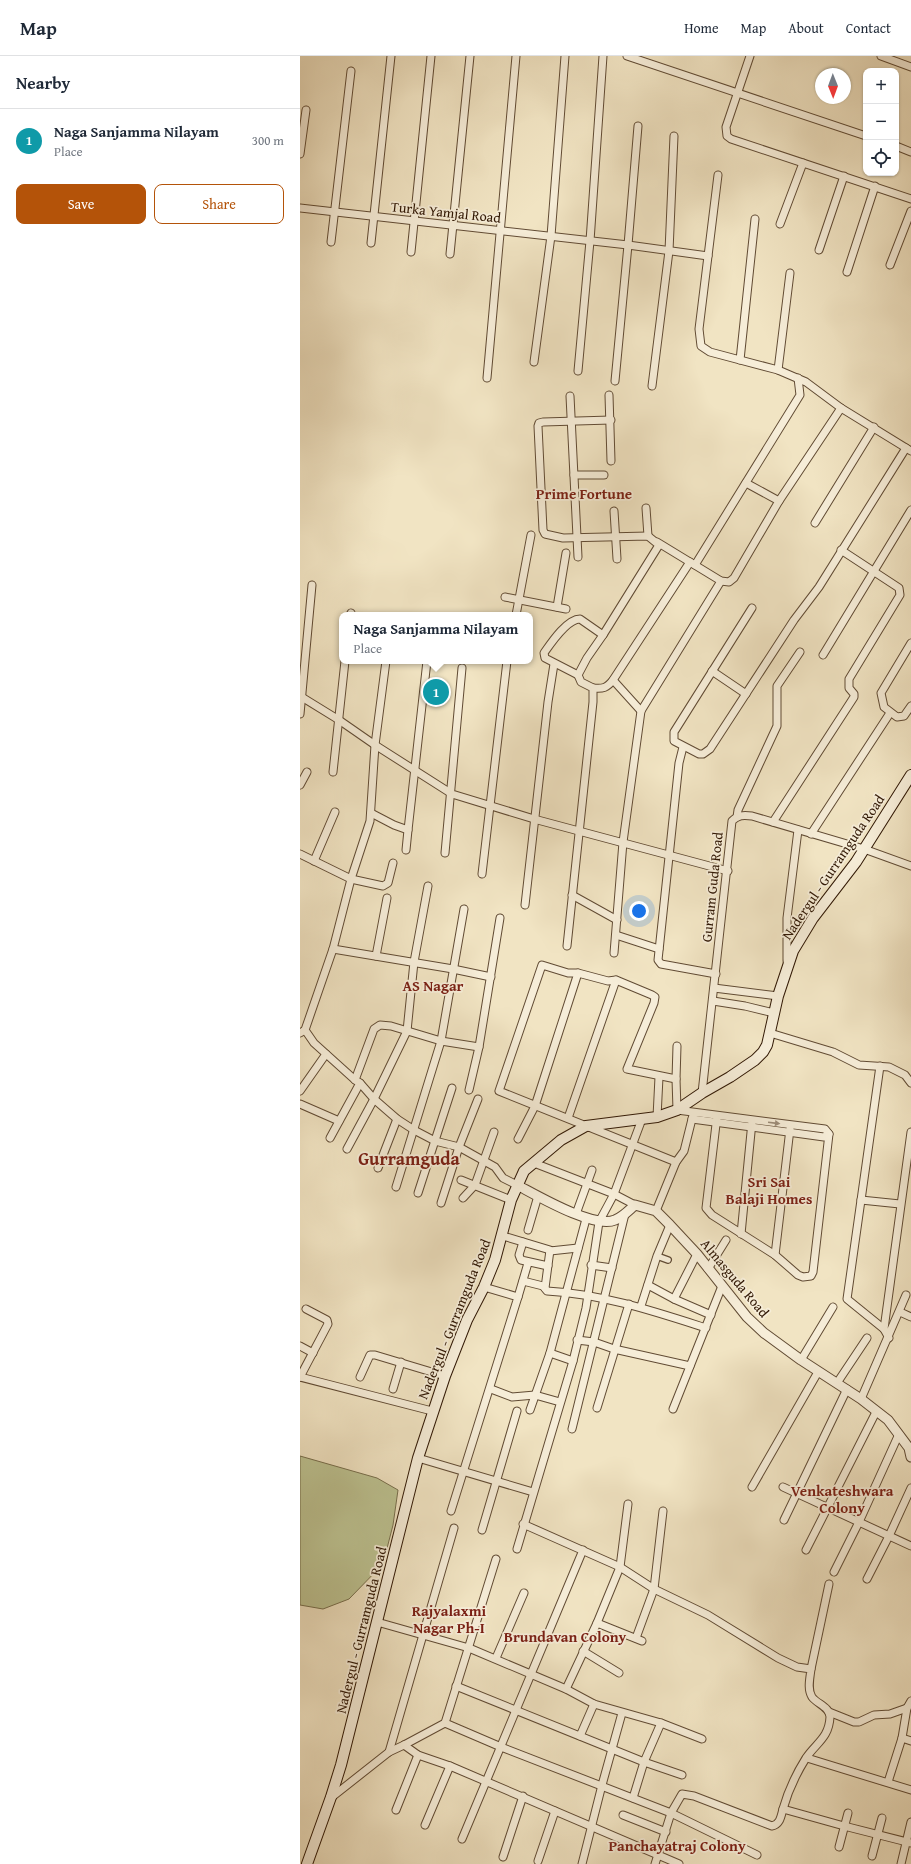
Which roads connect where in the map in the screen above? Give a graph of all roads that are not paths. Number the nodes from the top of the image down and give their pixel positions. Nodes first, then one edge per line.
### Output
1 (392, 56) edge
2 (431, 56) edge
3 (470, 56) edge
4 (516, 56) edge
5 (565, 56) edge
6 (603, 56) edge
7 (627, 56) edge
8 (750, 56) edge
9 (881, 56) edge
10 (911, 66) edge
11 (351, 71) dead end
12 (738, 94) junction
13 (306, 110) dead end
14 (638, 126) dead end
15 (863, 135) edge
16 (674, 136) dead end
17 (899, 147) edge
18 (911, 152) edge
19 (300, 154) edge
20 (803, 163) junction
21 (718, 175) dead end
22 (844, 176) junction
23 (875, 186) junction
24 (911, 199) edge
25 (300, 208) edge
26 (911, 210) edge
27 (334, 212) junction
28 (373, 216) junction
29 (756, 219) dead end
30 (414, 221) junction
31 (780, 224) dead end
32 (453, 225) junction
33 (501, 231) junction
34 (551, 236) junction
35 (590, 241) junction
36 (331, 242) dead end
37 (371, 243) dead end
38 (628, 245) junction
39 (819, 250) dead end
40 (669, 251) junction
41 (411, 252) dead end
42 (450, 254) dead end
43 (708, 256) junction
44 (890, 265) dead end
45 (847, 272) dead end
46 (790, 273) dead end
47 (740, 360) junction
48 (534, 362) dead end
49 (778, 370) junction
50 (578, 371) dead end
51 (486, 378) dead end
52 (798, 378) junction
53 (615, 381) dead end
54 (652, 386) dead end
55 (609, 395) dead end
56 (570, 396) dead end
57 (841, 408) junction
58 (611, 420) junction
59 (571, 421) junction
60 (874, 428) junction
61 (909, 449) edge
62 (611, 461) dead end
63 (574, 475) junction
64 (604, 475) dead end
65 (746, 483) junction
66 (779, 501) junction
67 (646, 508) dead end
68 (911, 510) edge
69 (614, 511) dead end
70 (815, 524) dead end
71 (531, 535) dead end
72 (648, 536) junction
73 (616, 537) junction
74 (577, 538) junction
75 (657, 542) junction
76 (841, 550) junction
77 (566, 553) dead end
78 (578, 557) dead end
79 (617, 559) dead end
80 (692, 564) junction
81 (873, 572) junction
82 (721, 581) junction
83 (312, 585) dead end
84 (505, 597) dead end
85 (519, 600) junction
86 (558, 608) junction
87 (752, 608) dead end
88 (566, 609) dead end
89 (517, 612) edge
90 (603, 635) junction
91 (911, 643) edge
92 (800, 652) dead end
93 (823, 655) dead end
94 (345, 664) edge
95 (386, 664) edge
96 (427, 664) edge
97 (507, 664) edge
98 (554, 664) junction
99 (462, 668) dead end
100 (712, 671) junction
101 (578, 675) junction
102 (613, 680) junction
103 (592, 688) junction
104 (746, 694) junction
105 (301, 697) edge
106 (911, 706) edge
107 (641, 711) junction
108 (890, 713) junction
109 (300, 714) edge
110 (339, 720) junction
111 (375, 745) junction
112 (683, 747) junction
113 (415, 770) junction
114 (307, 772) dead end
115 (333, 772) dead end
116 (911, 775) edge
117 (300, 785) edge
118 (452, 794) junction
119 (489, 806) junction
120 (335, 812) dead end
121 (371, 813) junction
122 (737, 817) junction
123 (534, 819) junction
124 (773, 822) junction
125 (408, 830) junction
126 (798, 830) junction
127 (578, 831) junction
128 (811, 834) junction
129 (623, 842) junction
130 (864, 849) junction
131 (406, 850) dead end
132 (446, 853) dead end
133 (300, 854) edge
134 (669, 855) junction
135 (314, 861) junction
136 (393, 863) dead end
137 (911, 866) edge
138 (728, 871) junction
139 (482, 874) dead end
140 (351, 879) junction
141 (428, 886) dead end
142 (572, 896) junction
143 (387, 898) dead end
144 (525, 905) dead end
145 (464, 909) dead end
146 (500, 918) dead end
147 (617, 920) junction
148 (616, 935) junction
149 (567, 946) dead end
150 (333, 949) junction
151 (659, 949) junction
152 (614, 953) dead end
153 (376, 956) junction
154 (414, 962) junction
155 (453, 969) junction
156 (787, 969) junction
157 (578, 973) junction
158 (716, 974) junction
159 (491, 977) junction
160 (616, 980) junction
161 (714, 988) junction
162 (778, 996) junction
163 (713, 1001) junction
164 (774, 1013) junction
165 (407, 1031) junction
166 (302, 1032) edge
167 (770, 1033) junction
168 (441, 1041) junction
169 (677, 1046) dead end
170 (479, 1047) junction
171 (326, 1054) junction
172 (880, 1066) junction
173 (659, 1076) junction
174 (676, 1079) junction
175 (358, 1082) junction
176 (911, 1083) edge
177 (452, 1088) dead end
178 (469, 1090) dead end
179 (300, 1091) edge
180 (702, 1093) junction
181 (374, 1099) junction
182 (478, 1099) dead end
183 (300, 1104) edge
184 (535, 1106) junction
185 (677, 1110) junction
186 (693, 1116) junction
187 (657, 1117) junction
188 (568, 1118) junction
189 (396, 1119) junction
190 (642, 1119) junction
191 (717, 1119) junction
192 (339, 1121) junction
193 (752, 1123) junction
194 (586, 1126) junction
195 (790, 1128) junction
196 (414, 1130) junction
197 (494, 1132) dead end
198 (911, 1132) edge
199 (330, 1138) dead end
200 (518, 1139) dead end
201 (435, 1141) junction
202 (632, 1146) junction
203 (459, 1147) junction
204 (347, 1148) dead end
205 (484, 1160) junction
206 (909, 1161) edge
207 (676, 1162) junction
208 (534, 1163) junction
209 (378, 1168) dead end
210 (592, 1170) dead end
211 (461, 1180) dead end
212 (588, 1184) junction
213 (475, 1185) junction
214 (518, 1185) junction
215 (396, 1187) dead end
216 (418, 1194) dead end
217 (614, 1194) junction
218 (538, 1196) junction
219 (464, 1198) dead end
220 (511, 1200) junction
221 (861, 1200) junction
222 (441, 1203) dead end
223 (900, 1204) junction
224 (635, 1205) junction
225 (656, 1211) junction
226 (576, 1214) junction
227 (625, 1214) junction
228 (586, 1219) junction
229 (615, 1221) junction
230 (599, 1222) junction
231 (670, 1224) junction
232 (528, 1230) dead end
233 (622, 1230) junction
234 (741, 1234) junction
235 (503, 1236) junction
236 (726, 1240) dead end
237 (523, 1242) junction
238 (578, 1248) junction
239 (550, 1251) junction
240 (697, 1254) junction
241 (775, 1255) junction
242 (658, 1256) junction
243 (668, 1260) dead end
244 (528, 1263) junction
245 (591, 1265) junction
246 (548, 1266) junction
247 (612, 1268) junction
248 (708, 1269) junction
249 (523, 1281) junction
250 (648, 1285) junction
251 (722, 1286) junction
252 (484, 1287) junction
253 (544, 1288) junction
254 (565, 1292) junction
255 (587, 1294) junction
256 (906, 1295) dead end
257 (518, 1296) junction
258 (605, 1299) junction
259 (674, 1299) junction
260 (628, 1304) junction
261 (641, 1306) junction
262 (833, 1307) dead end
263 (306, 1309) dead end
264 (900, 1312) junction
265 (712, 1315) junction
266 (911, 1317) edge
267 (706, 1328) junction
268 (884, 1329) junction
269 (867, 1338) dead end
270 (889, 1338) junction
271 (577, 1340) junction
272 (594, 1342) junction
273 (300, 1346) edge
274 (614, 1349) junction
275 (313, 1353) junction
276 (550, 1353) junction
277 (800, 1360) junction
278 (573, 1361) junction
279 (401, 1362) junction
280 (690, 1366) junction
281 (818, 1372) junction
282 (445, 1376) junction
283 (300, 1377) edge
284 (360, 1377) dead end
285 (837, 1384) junction
286 (393, 1389) dead end
287 (491, 1389) junction
288 (847, 1389) junction
289 (535, 1395) junction
290 (862, 1399) junction
291 (560, 1402) junction
292 (597, 1408) dead end
293 (673, 1409) dead end
294 (530, 1410) dead end
295 (432, 1411) junction
296 (517, 1411) dead end
297 (876, 1412) junction
298 (572, 1428) dead end
299 (899, 1434) junction
300 (911, 1456) edge
301 (418, 1458) junction
302 (464, 1471) junction
303 (497, 1480) junction
304 (752, 1487) dead end
305 (783, 1487) dead end
306 (911, 1488) edge
307 (533, 1492) junction
308 (796, 1493) junction
309 (628, 1504) dead end
310 (827, 1507) junction
311 (451, 1511) dead end
312 (663, 1511) dead end
313 (784, 1520) dead end
314 (859, 1522) junction
315 (523, 1524) junction
316 (454, 1528) dead end
317 (482, 1530) dead end
318 (889, 1536) junction
319 (911, 1546) edge
320 (517, 1549) dead end
321 (583, 1550) junction
322 (806, 1550) dead end
323 (496, 1558) dead end
324 (620, 1567) junction
325 (834, 1572) dead end
326 (867, 1579) dead end
327 (829, 1584) dead end
328 (654, 1589) junction
329 (524, 1593) dead end
330 (377, 1622) junction
331 (597, 1623) junction
332 (423, 1634) junction
333 (636, 1638) junction
334 (642, 1642) dead end
335 (469, 1648) junction
336 (583, 1651) junction
337 (496, 1658) junction
338 (811, 1669) junction
339 (531, 1673) junction
340 (619, 1673) dead end
341 (456, 1686) junction
342 (566, 1689) junction
343 (911, 1701) edge
344 (594, 1704) junction
345 (907, 1708) junction
346 (516, 1710) junction
347 (829, 1712) junction
348 (622, 1713) junction
349 (445, 1723) junction
350 (661, 1723) junction
351 (580, 1736) junction
352 (902, 1738) junction
353 (702, 1739) dead end
354 (911, 1741) edge
355 (404, 1745) junction
356 (501, 1747) junction
357 (611, 1749) junction
358 (389, 1752) junction
359 (418, 1755) junction
360 (806, 1758) junction
361 (644, 1762) junction
362 (450, 1766) junction
363 (682, 1776) dead end
364 (487, 1782) junction
365 (888, 1782) junction
366 (602, 1785) junction
367 (911, 1790) edge
368 (523, 1796) junction
369 (332, 1797) junction
370 (633, 1798) junction
371 (783, 1809) junction
372 (396, 1810) dead end
373 (555, 1811) junction
374 (671, 1813) junction
375 (848, 1813) dead end
376 (623, 1815) dead end
377 (882, 1818) dead end
378 (911, 1822) edge
379 (425, 1825) dead end
380 (592, 1826) junction
381 (844, 1826) junction
382 (666, 1832) junction
383 (877, 1834) junction
384 (462, 1839) dead end
385 (909, 1842) edge
386 (840, 1847) dead end
387 (657, 1854) junction
388 (757, 1855) dead end
389 (872, 1856) dead end
390 (503, 1857) dead end
391 (538, 1861) dead end
392 (306, 1864) edge
393 (582, 1864) edge
394 (655, 1864) edge
395 (679, 1864) edge
396 (901, 1864) edge

1 - 28 street
2 - 30 street
3 - 32 street
4 - 33 street
5 - 34 street
6 - 35 street
7 - 12 street
8 - 12 street
9 - 10 street
11 - 27 street
12 - 15 street
12 - 20 street
13 - 19 street
14 - 38 street
16 - 40 street
17 - 18 street
20 - 22 street
20 - 31 street
21 - 43 street
22 - 23 street
22 - 39 street
23 - 24 street
23 - 45 street
25 - 27 street, Turka Yamjal Road
26 - 44 street
27 - 28 street, Turka Yamjal Road
27 - 36 street
28 - 30 street, Turka Yamjal Road
28 - 37 street
29 - 47 street
30 - 32 street, Turka Yamjal Road
30 - 41 street
32 - 33 street, Turka Yamjal Road
32 - 42 street
33 - 34 street, Turka Yamjal Road
33 - 51 street
34 - 35 street, Turka Yamjal Road
34 - 48 street
35 - 38 street, Turka Yamjal Road
35 - 50 street
38 - 40 street, Turka Yamjal Road
38 - 53 street
40 - 43 street, Turka Yamjal Road
40 - 54 street
43 - 47 street
46 - 49 street
47 - 49 street
49 - 52 street
52 - 57 street
52 - 65 street
55 - 58 street
56 - 59 street
57 - 60 street
57 - 66 street
58 - 59 street
58 - 62 street
59 - 63 street
59 - 74 street
60 - 61 street
60 - 70 street
61 - 76 street
63 - 64 street
63 - 74 street
65 - 66 street
65 - 80 street
66 - 82 street
67 - 72 street
68 - 81 street
69 - 73 street
71 - 85 street
72 - 73 street
72 - 75 street
73 - 74 street
73 - 79 street
74 - 78 street
75 - 80 street
75 - 90 street
76 - 81 street
76 - 104 street
77 - 86 street
80 - 82 street
80 - 102 street
81 - 93 street
81 - 124 street
82 - 107 street
83 - 105 street
84 - 85 street
85 - 86 street
85 - 89 street
86 - 88 street
87 - 100 street
90 - 98 street
90 - 101 street
91 - 108 street
92 - 122 street
94 - 110 street
95 - 111 street
96 - 113 street
97 - 119 street
98 - 101 street
98 - 123 street
99 - 118 street
100 - 104 street
100 - 112 street
101 - 103 street
102 - 103 street
102 - 107 street
103 - 127 street
104 - 112 street
105 - 109 street
105 - 110 street
106 - 108 street
107 - 129 street
108 - 128 street
110 - 111 street
110 - 115 street
111 - 113 street
111 - 121 street
112 - 134 street
113 - 118 street
113 - 125 street
114 - 117 street
116 - 130 main road, Nadergul - Gurramguda Road
118 - 119 street
118 - 132 street
119 - 123 street
119 - 139 street
120 - 135 street
121 - 125 street
121 - 140 street
122 - 124 street, Gurram Guda Road
122 - 138 street, Gurram Guda Road
123 - 127 street
123 - 144 street
124 - 126 street, Gurram Guda Road
125 - 131 street
126 - 128 street, Gurram Guda Road
126 - 156 street
127 - 129 street
127 - 142 street
128 - 130 street, Gurram Guda Road
129 - 134 street
129 - 147 street
130 - 137 street, Gurram Guda Road
130 - 156 main road, Nadergul - Gurramguda Road
133 - 135 street
134 - 138 street
134 - 151 street
135 - 140 street
136 - 140 street
138 - 158 street, Gurram Guda Road
140 - 150 street
141 - 154 street
142 - 147 street
142 - 149 street
143 - 153 street
145 - 155 street
146 - 159 street
147 - 148 street
148 - 151 street
148 - 152 street
150 - 153 street
150 - 166 street
151 - 158 street
153 - 154 street
154 - 155 street
154 - 165 street
155 - 159 street
155 - 168 street
156 - 162 main road, Nadergul - Gurramguda Road
157 - 160 street
157 - 184 street
157 - 184 street
158 - 161 street, Gurram Guda Road
159 - 170 street
160 - 173 street
160 - 188 street
161 - 162 street
161 - 163 street, Gurram Guda Road
162 - 164 main road, Nadergul - Gurramguda Road
163 - 164 street
163 - 180 street, Gurram Guda Road
164 - 167 main road, Nadergul - Gurramguda Road
165 - 168 street
165 - 175 street
165 - 181 street
166 - 171 street
167 - 172 street
167 - 180 main road, Nadergul - Gurramguda Road
168 - 170 street
168 - 196 street
169 - 174 street
170 - 178 street
171 - 175 street
171 - 179 street
172 - 176 street
172 - 221 street
173 - 174 street
173 - 187 street
174 - 185 street
175 - 181 street
175 - 192 street
177 - 201 street
180 - 185 main road, Nadergul - Gurramguda Road
181 - 189 street
181 - 204 street
182 - 203 street
183 - 192 street
184 - 188 street
184 - 200 street
185 - 186 street
185 - 187 main road, Nadergul - Gurramguda Road
186 - 191 street
186 - 207 street
187 - 190 main road, Nadergul - Gurramguda Road
188 - 194 street
189 - 196 street
189 - 209 street
190 - 194 main road, Nadergul - Gurramguda Road
190 - 202 street
191 - 193 street
191 - 234 street
192 - 199 street
193 - 195 street
193 - 234 street
194 - 202 street
194 - 208 main road, Nadergul - Gurramguda Road
195 - 241 street
195 - 241 street
196 - 201 street
196 - 215 street
197 - 205 street
198 - 206 street
201 - 203 street
201 - 216 street
202 - 207 street
202 - 217 street
203 - 205 street
203 - 222 street
205 - 213 street
205 - 214 street
206 - 223 street
207 - 225 street
208 - 212 street
208 - 214 main road, Nadergul - Gurramguda Road
210 - 212 street
211 - 213 street
212 - 217 street
212 - 226 street
213 - 219 street
213 - 220 street
214 - 218 street
214 - 220 main road, Nadergul - Gurramguda Road
217 - 224 street
217 - 230 street
218 - 226 street
218 - 232 street
220 - 235 main road, Nadergul - Gurramguda Road
221 - 223 street
221 - 268 street
223 - 268 street
224 - 225 street, Almasguda Road
224 - 227 street
225 - 231 street, Almasguda Road
226 - 228 street
227 - 229 street
227 - 233 street
228 - 230 street
228 - 238 street
229 - 230 street
229 - 233 street
230 - 245 street
231 - 240 street, Almasguda Road
231 - 242 street
233 - 247 street
234 - 241 street
235 - 237 street
235 - 252 main road, Nadergul - Gurramguda Road
236 - 248 street
237 - 239 street
237 - 244 street
238 - 239 street
238 - 254 street
239 - 246 street
240 - 248 street, Almasguda Road
240 - 259 street
242 - 243 street
242 - 250 street
244 - 246 street
244 - 249 street
245 - 247 street
245 - 255 street
246 - 253 street
247 - 258 street
248 - 251 street, Almasguda Road
249 - 253 street
249 - 257 street
250 - 259 street
250 - 261 street
251 - 265 street
251 - 277 street, Almasguda Road
252 - 257 street
252 - 282 main road, Nadergul - Gurramguda Road
253 - 254 street
254 - 255 street
254 - 276 street
255 - 258 street
255 - 271 street
256 - 264 street
257 - 287 street
258 - 260 street
258 - 272 street
259 - 265 street
260 - 261 street
260 - 274 street
261 - 267 street
262 - 277 street
263 - 275 street
264 - 266 street
264 - 270 street
265 - 267 street
267 - 280 street
268 - 270 street
269 - 285 street
270 - 290 street
271 - 272 street
271 - 278 street
272 - 274 street
272 - 298 street
273 - 275 street
274 - 280 street
274 - 292 street
275 - 283 street
276 - 278 street
276 - 289 street
277 - 281 street, Almasguda Road
278 - 291 street
279 - 282 street
279 - 284 street
279 - 286 street
280 - 293 street
281 - 285 street, Almasguda Road
281 - 304 street
282 - 295 main road, Nadergul - Gurramguda Road
283 - 295 street
285 - 288 street, Almasguda Road
287 - 289 street
287 - 302 street
288 - 290 street, Almasguda Road
288 - 308 street
289 - 291 street
289 - 294 street
290 - 297 street, Almasguda Road
291 - 307 street
295 - 301 main road, Nadergul - Gurramguda Road
296 - 303 street
297 - 299 street, Almasguda Road
297 - 310 street
299 - 300 street, Almasguda Road
299 - 314 street
301 - 302 street
301 - 330 main road, Nadergul - Gurramguda Road
302 - 303 street
302 - 311 street
303 - 307 street
303 - 317 street
305 - 308 street
306 - 318 street
307 - 315 street
308 - 310 street
308 - 313 street
309 - 324 street
310 - 314 street
310 - 322 street
312 - 328 street
314 - 318 street
314 - 325 street
315 - 320 street
315 - 321 street
316 - 332 street
318 - 319 street
318 - 326 street
321 - 324 street
321 - 339 street
323 - 335 street
324 - 328 street
324 - 331 street
327 - 338 street
328 - 333 street
328 - 338 street
329 - 337 street
330 - 332 street
330 - 369 main road, Nadergul - Gurramguda Road
331 - 333 street
331 - 336 street
332 - 335 street
332 - 358 street
333 - 334 street
335 - 337 street
335 - 341 street
336 - 340 street
336 - 342 street
337 - 339 street
338 - 347 street
339 - 342 street
339 - 346 street
341 - 346 street
341 - 349 street
342 - 344 street
343 - 345 street
344 - 348 street
344 - 351 street
345 - 347 street
345 - 352 street
346 - 351 street
346 - 356 street
347 - 360 street
348 - 350 street
348 - 357 street
349 - 355 street
349 - 356 street
350 - 353 street
350 - 361 street
351 - 357 street
352 - 354 street
352 - 365 street
355 - 358 street
355 - 359 street
356 - 364 street
356 - 366 street
357 - 361 street
357 - 366 street
358 - 369 street
359 - 362 street
359 - 372 street
360 - 365 street
360 - 371 street
361 - 363 street
361 - 370 street
362 - 364 street
362 - 379 street
364 - 368 street
364 - 384 street
365 - 367 street
366 - 370 street
366 - 380 street
368 - 373 street
368 - 390 street
369 - 392 main road, Nadergul - Gurramguda Road
370 - 374 street
371 - 374 street
371 - 381 street
373 - 380 street
373 - 391 street
374 - 382 street
374 - 388 street
375 - 381 street
376 - 382 street
377 - 383 street
378 - 385 street
380 - 387 street
380 - 393 street
381 - 383 street
381 - 386 street
382 - 387 street
383 - 385 street
383 - 389 street
385 - 396 street
387 - 394 street
387 - 395 street

